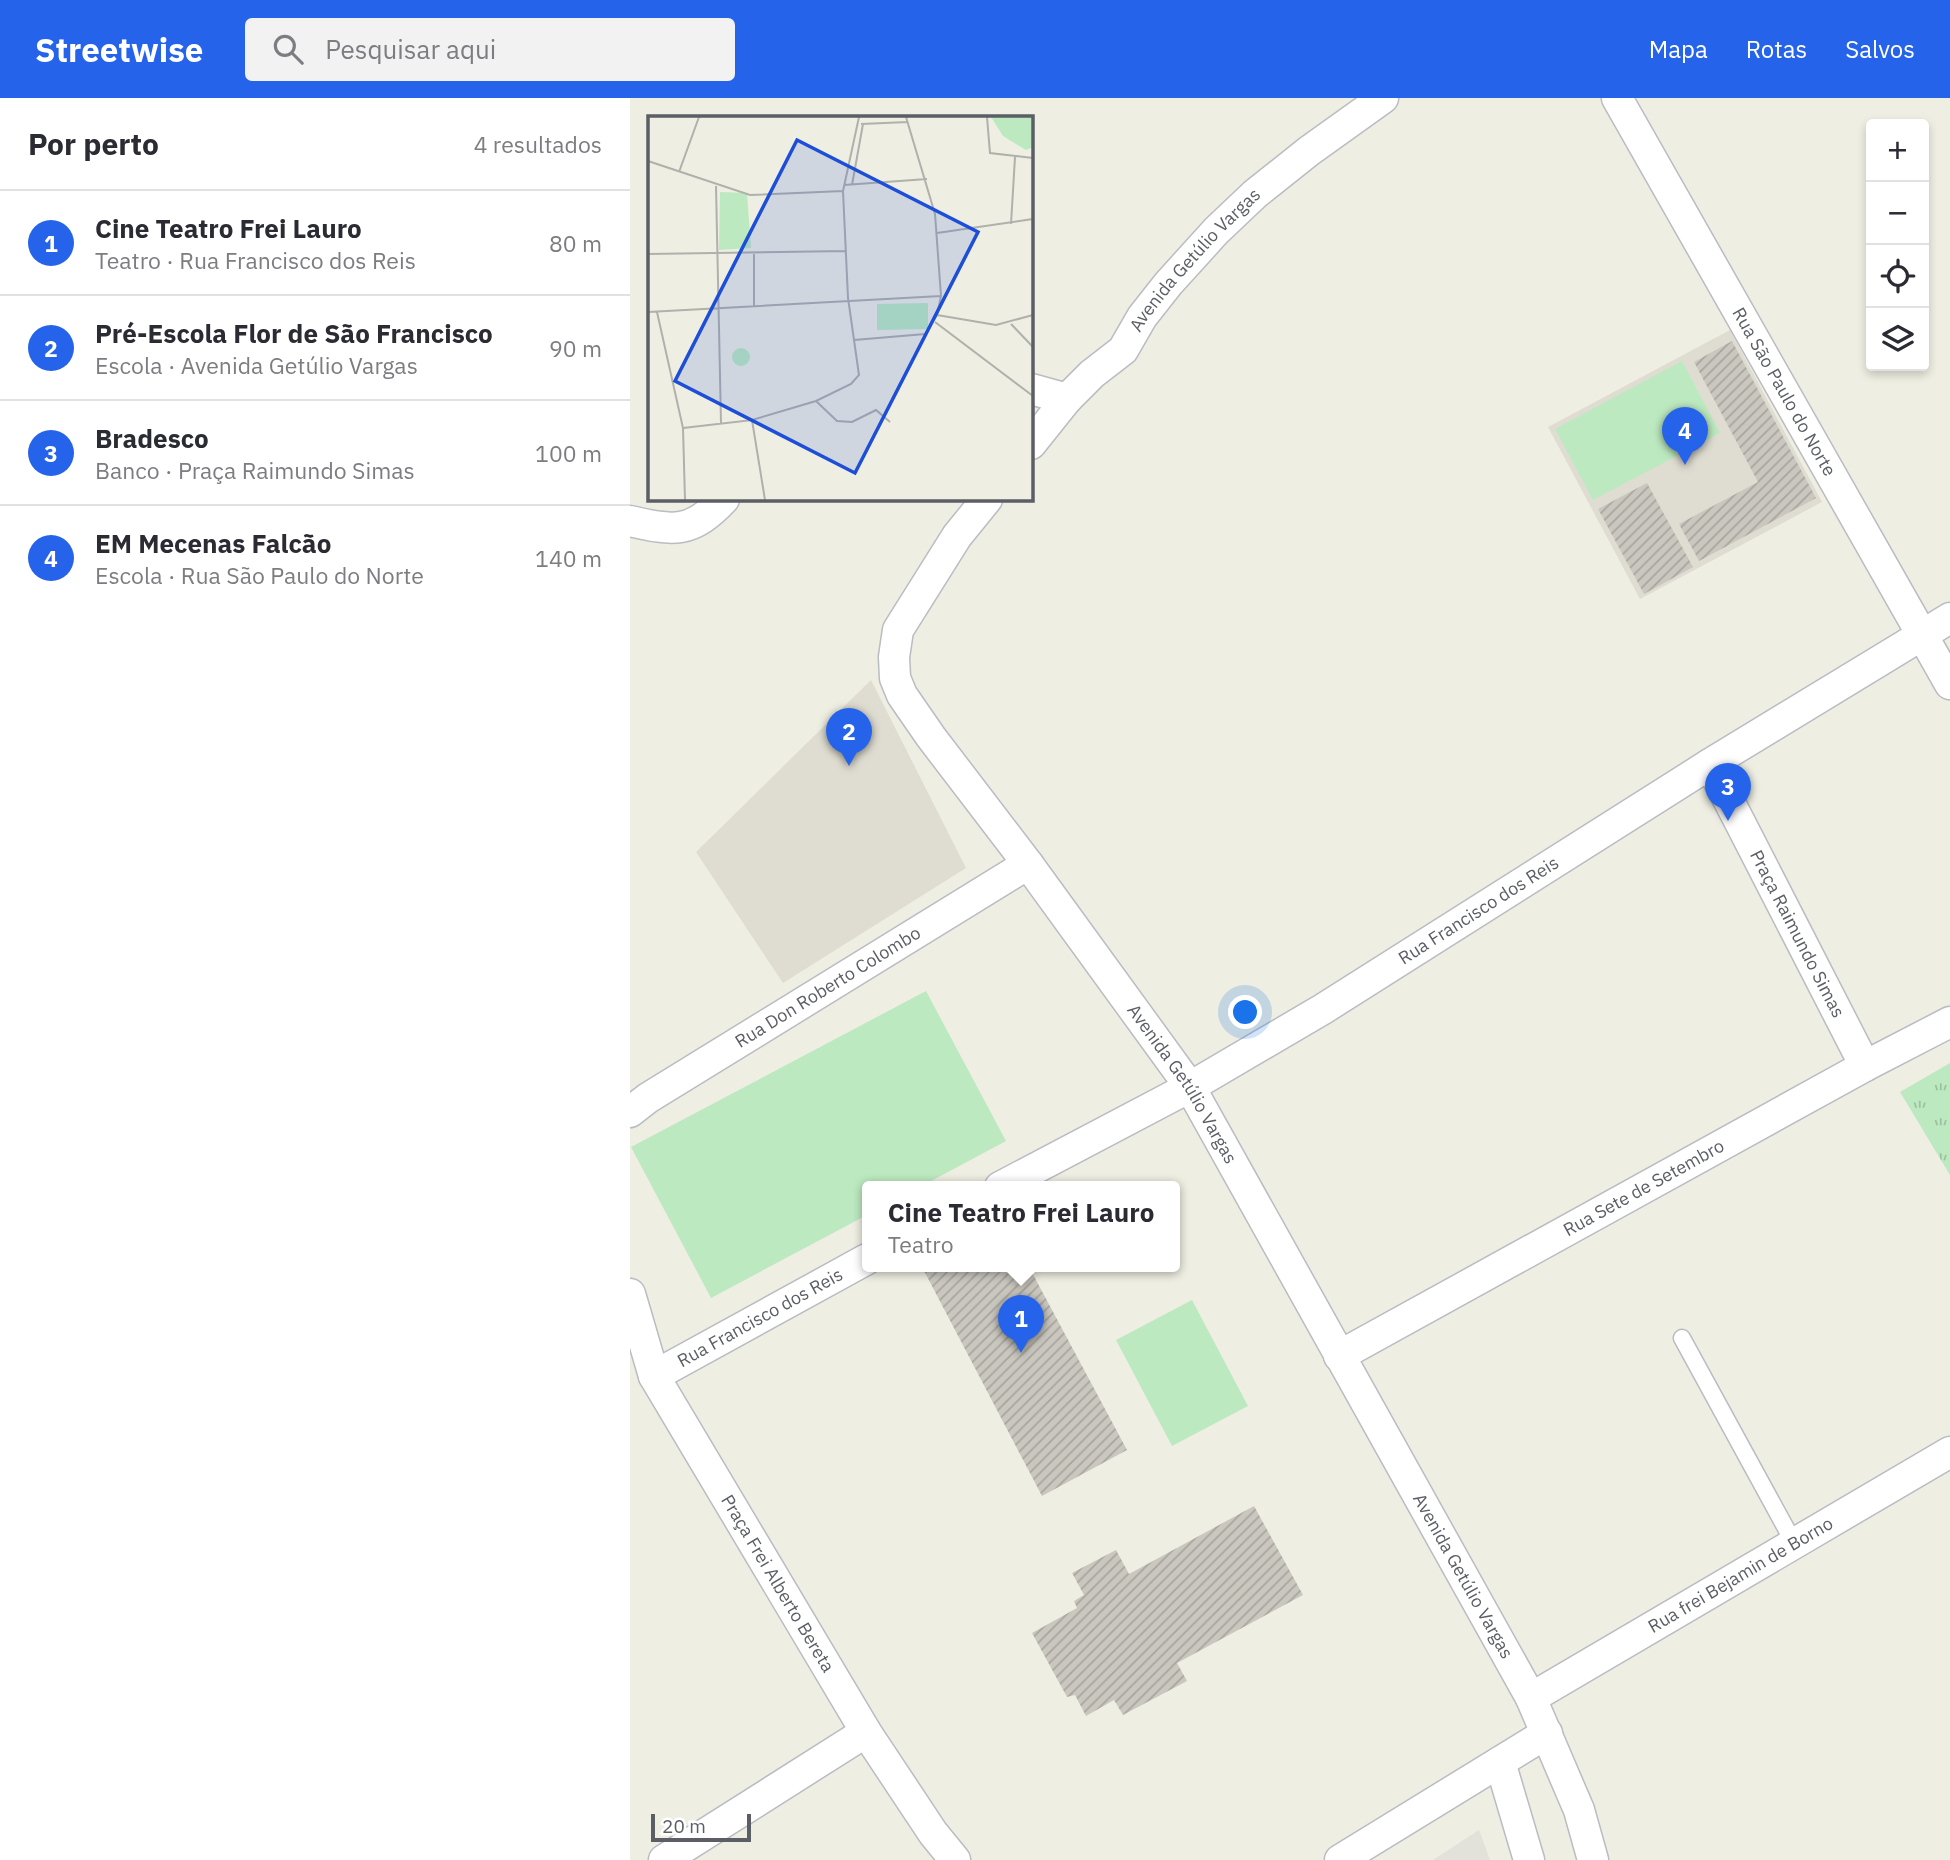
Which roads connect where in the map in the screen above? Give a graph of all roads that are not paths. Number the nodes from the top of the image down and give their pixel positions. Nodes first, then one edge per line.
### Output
1 (1383, 98) edge
2 (1617, 98) edge
3 (1032, 389) edge
4 (1067, 399) junction
5 (1032, 443) edge
6 (723, 500) edge
7 (986, 500) edge
8 (630, 522) edge
9 (1950, 618) edge
10 (1923, 635) junction
11 (1950, 684) edge
12 (1710, 764) junction
13 (1028, 864) junction
14 (1950, 1022) edge
15 (1865, 1066) junction
16 (1189, 1087) junction
17 (630, 1112) edge
18 (1011, 1181) edge
19 (862, 1262) edge
20 (630, 1294) edge
21 (1682, 1338) dead end
22 (1339, 1356) junction
23 (654, 1376) junction
24 (1950, 1452) edge
25 (1794, 1544) junction
26 (1531, 1698) junction
27 (866, 1732) junction
28 (1547, 1733) junction
29 (1500, 1762) junction
30 (664, 1860) edge
31 (955, 1860) edge
32 (1340, 1860) edge
33 (1529, 1860) edge
34 (1593, 1860) edge

1 - 4 street, Avenida Getúlio Vargas
2 - 10 street, Rua São Paulo do Norte
3 - 4 street
4 - 5 street, Avenida Getúlio Vargas
6 - 8 street
7 - 13 street, Avenida Getúlio Vargas
9 - 10 street, Rua Francisco dos Reis
10 - 11 street, Rua São Paulo do Norte
10 - 12 street, Rua Francisco dos Reis
12 - 15 street, Praça Raimundo Simas
12 - 16 street, Rua Francisco dos Reis
13 - 16 street, Avenida Getúlio Vargas
13 - 17 street, Rua Don Roberto Colombo
14 - 15 street, Rua Sete de Setembro
15 - 22 street, Rua Sete de Setembro
16 - 18 street, Rua Francisco dos Reis
16 - 22 street, Avenida Getúlio Vargas
19 - 23 street, Rua Francisco dos Reis
20 - 23 street, Praça Frei Alberto Bereta
21 - 25 lane
22 - 26 street, Avenida Getúlio Vargas
23 - 27 street, Praça Frei Alberto Bereta
24 - 25 street, Rua frei Bejamin de Borno
25 - 26 street, Rua frei Bejamin de Borno
26 - 28 street
27 - 30 street
27 - 31 street, Praça Frei Alberto Bereta
28 - 29 street
28 - 34 street
29 - 32 street
29 - 33 street

